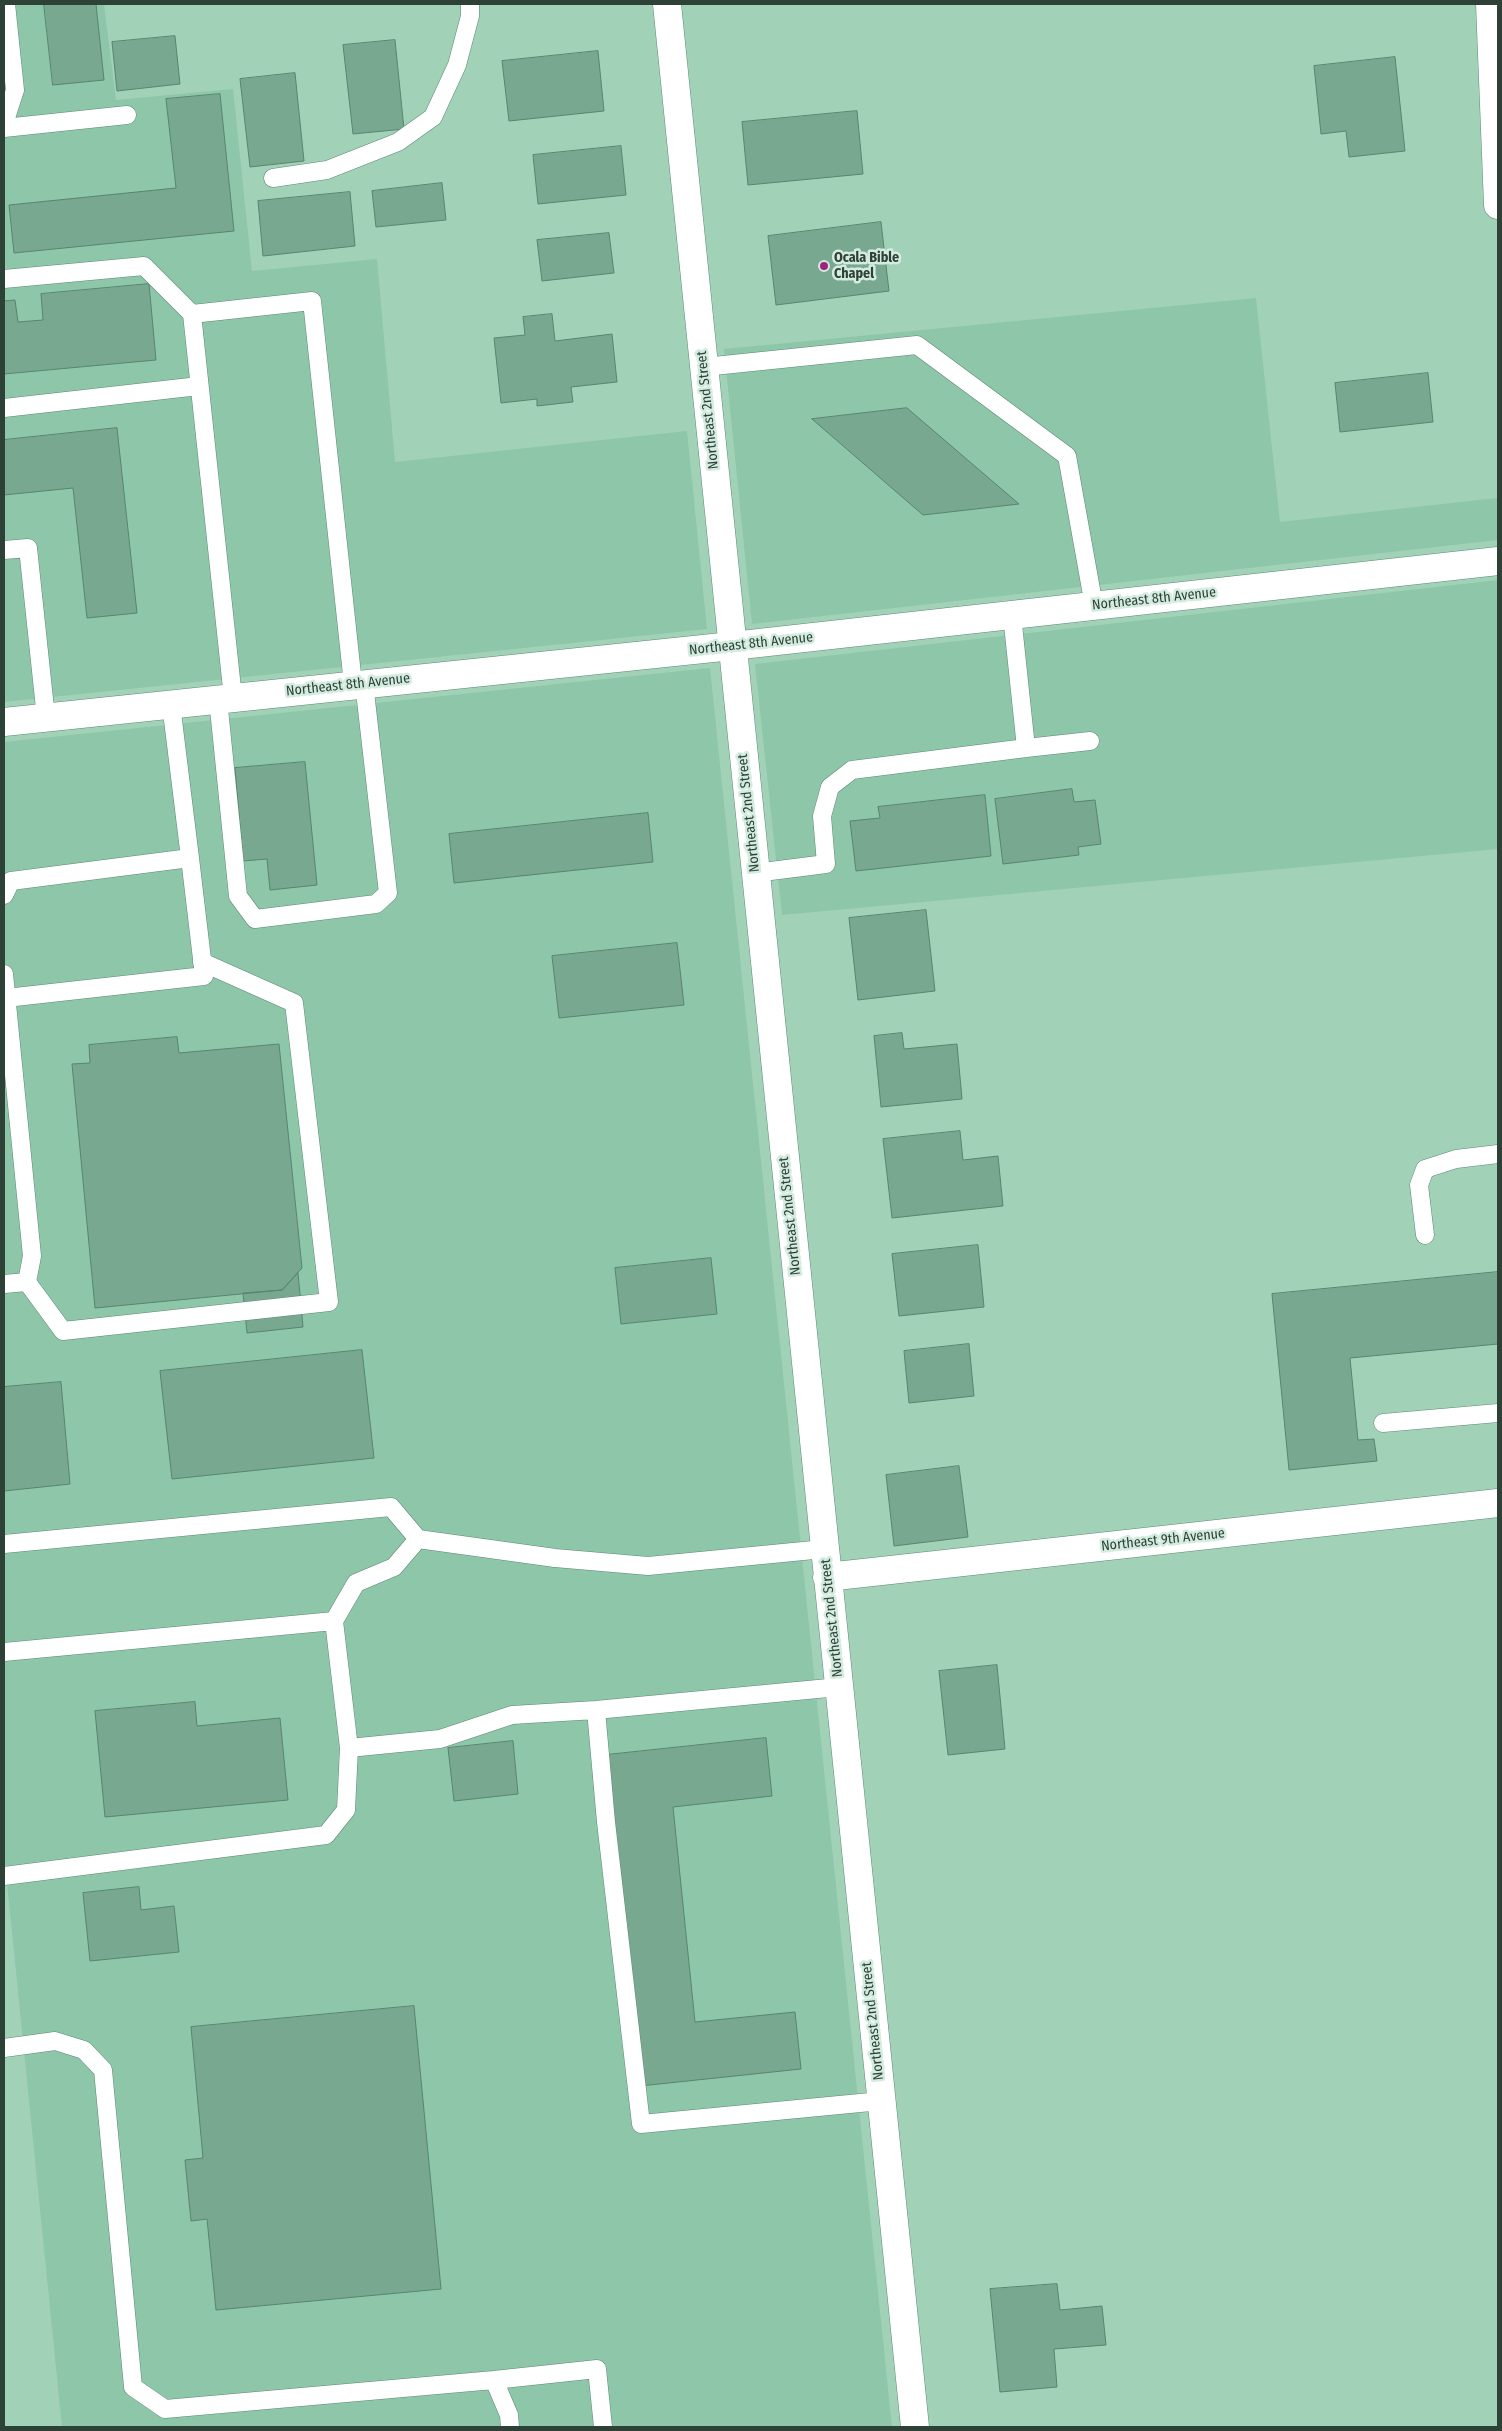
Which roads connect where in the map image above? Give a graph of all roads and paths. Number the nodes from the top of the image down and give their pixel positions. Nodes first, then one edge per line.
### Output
1 (6, 4) edge
2 (470, 4) edge
3 (667, 4) edge
4 (1490, 4) edge
5 (127, 115) dead end
6 (4, 126) edge
7 (1496, 150) edge
8 (273, 178) dead end
9 (1498, 205) edge
10 (4, 279) edge
11 (192, 314) junction
12 (704, 367) junction
13 (199, 386) junction
14 (4, 408) edge
15 (4, 550) edge
16 (1498, 560) edge
17 (1094, 606) junction
18 (1012, 615) junction
19 (732, 646) junction
20 (358, 684) junction
21 (226, 699) junction
22 (171, 704) junction
23 (46, 718) junction
24 (4, 722) edge
25 (1090, 741) dead end
26 (1026, 748) junction
27 (190, 858) junction
28 (755, 873) junction
29 (4, 894) edge
30 (202, 962) junction
31 (4, 974) edge
32 (6, 998) junction
33 (1498, 1154) edge
34 (1425, 1235) dead end
35 (27, 1282) junction
36 (4, 1284) edge
37 (1498, 1413) edge
38 (1383, 1423) dead end
39 (1498, 1503) edge
40 (418, 1538) junction
41 (4, 1544) edge
42 (824, 1549) junction
43 (828, 1577) junction
44 (334, 1621) junction
45 (4, 1652) edge
46 (839, 1687) junction
47 (596, 1710) junction
48 (349, 1748) junction
49 (4, 1876) edge
50 (4, 2048) edge
51 (881, 2101) junction
52 (494, 2380) junction
53 (510, 2427) edge
54 (603, 2427) edge
55 (915, 2427) edge

1 - 6 lane
2 - 8 lane
3 - 12 street, Northeast 2nd Street
4 - 7 street
5 - 6 lane
7 - 9 street
10 - 11 lane
11 - 13 lane
11 - 20 lane
12 - 17 lane
12 - 19 street, Northeast 2nd Street
13 - 14 lane
13 - 21 lane
15 - 23 lane
16 - 17 street, Northeast 8th Avenue
17 - 18 street, Northeast 8th Avenue
18 - 19 street, Northeast 8th Avenue
18 - 26 lane
19 - 20 street, Northeast 8th Avenue
19 - 28 street, Northeast 2nd Street
20 - 21 street, Northeast 8th Avenue
20 - 21 lane
21 - 22 street, Northeast 8th Avenue
22 - 23 street, Northeast 8th Avenue
22 - 27 lane
23 - 24 street, Northeast 8th Avenue
25 - 26 lane
26 - 28 lane
27 - 29 lane
27 - 30 lane
28 - 42 street, Northeast 2nd Street
30 - 32 lane
30 - 35 lane
31 - 32 lane
32 - 35 lane
33 - 34 lane
35 - 36 lane
37 - 38 lane
39 - 43 street, Northeast 9th Avenue
40 - 41 lane
40 - 42 lane
40 - 44 lane
42 - 43 street, Northeast 2nd Street
43 - 46 street, Northeast 2nd Street
44 - 45 lane
44 - 48 lane
46 - 47 lane
46 - 51 street, Northeast 2nd Street
47 - 48 lane
47 - 51 lane
48 - 49 lane
50 - 52 lane
51 - 55 street, Northeast 2nd Street
52 - 53 lane
52 - 54 lane

